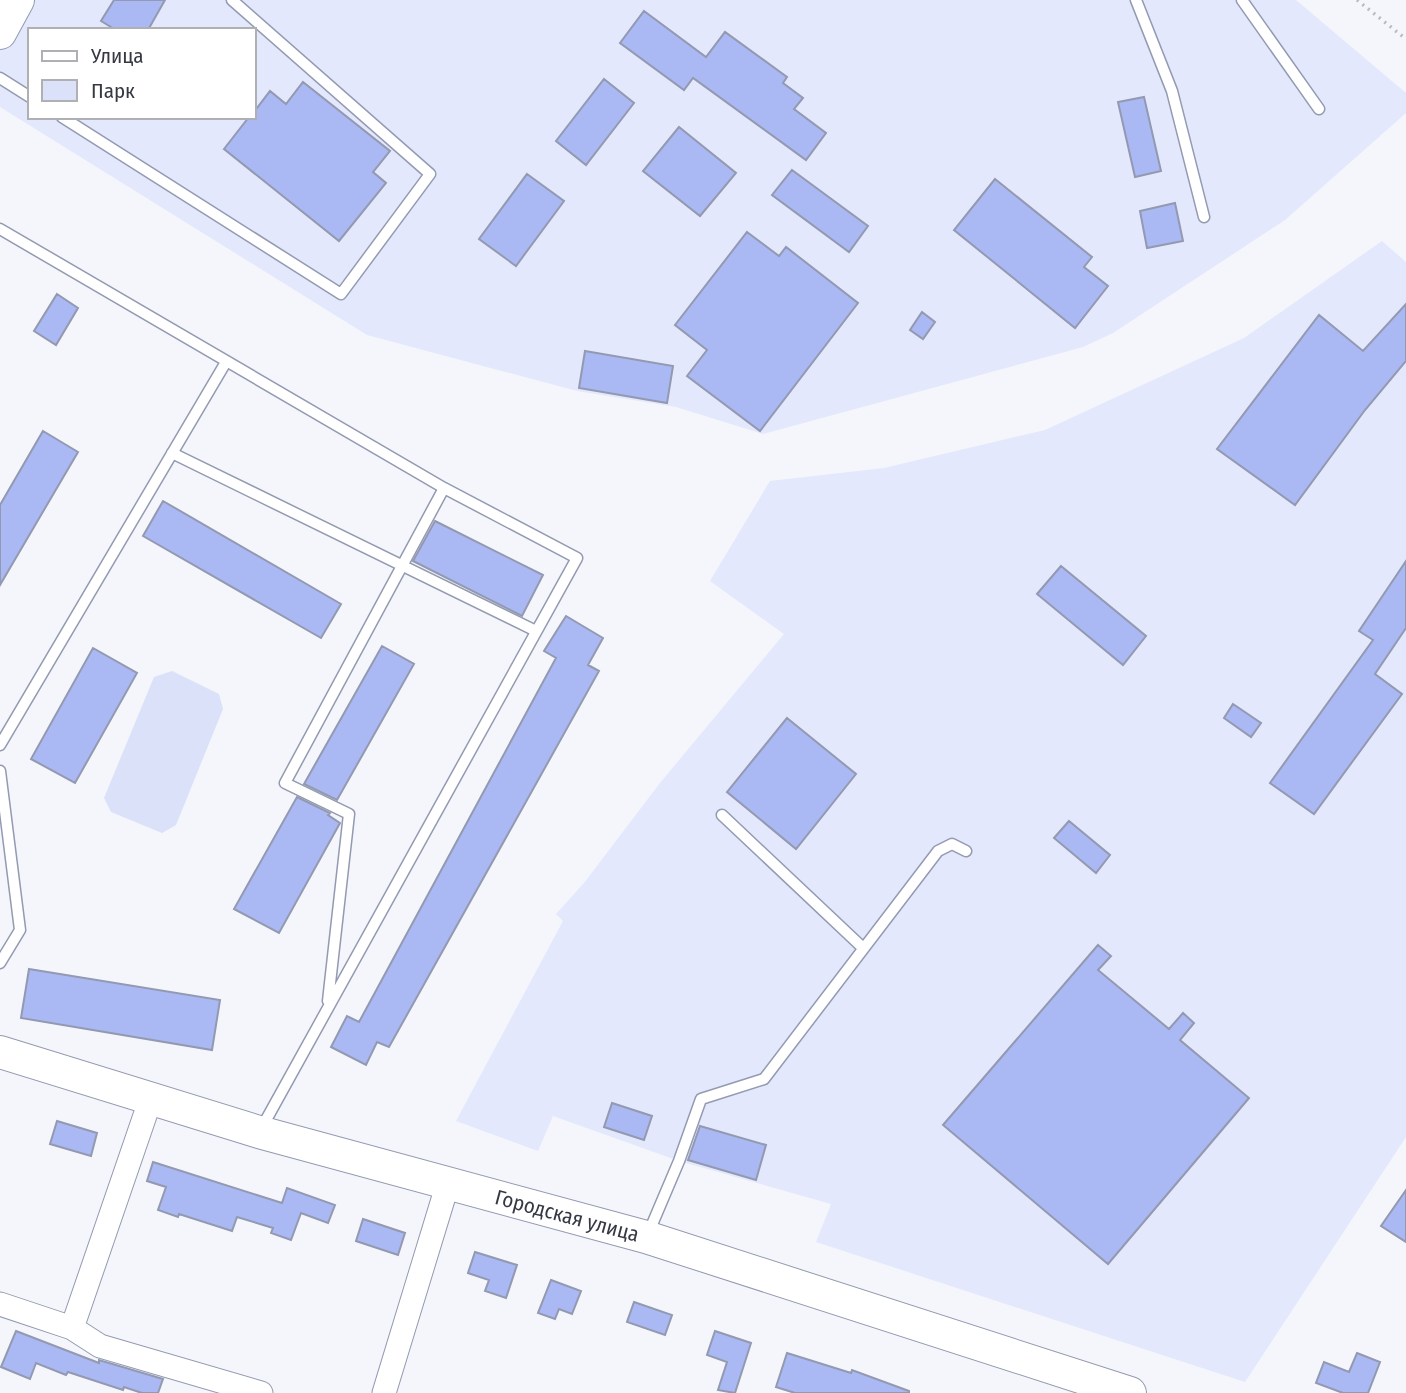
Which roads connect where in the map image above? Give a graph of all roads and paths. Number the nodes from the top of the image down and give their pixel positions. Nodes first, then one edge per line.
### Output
1 (18, 0) edge
2 (232, 0) edge
3 (1136, 0) edge
4 (1242, 0) edge
5 (1357, 0) edge
6 (0, 31) edge
7 (1406, 39) edge
8 (0, 78) edge
9 (28, 96) edge
10 (1319, 109) dead end
11 (65, 119) edge
12 (1204, 216) dead end
13 (0, 229) edge
14 (226, 362) junction
15 (172, 453) junction
16 (444, 488) junction
17 (402, 565) junction
18 (537, 631) junction
19 (0, 745) edge
20 (0, 771) edge
21 (2, 806) edge
22 (722, 815) dead end
23 (966, 851) dead end
24 (862, 947) junction
25 (0, 962) edge
26 (328, 1006) junction
27 (0, 1052) edge
28 (151, 1098) junction
29 (259, 1132) junction
30 (448, 1183) junction
31 (646, 1237) junction
32 (0, 1304) edge
33 (72, 1328) junction
34 (261, 1393) edge
35 (384, 1393) edge
36 (1130, 1393) edge

1 - 6 street
2 - 11 lane
3 - 12 lane
4 - 10 lane
5 - 7 path
8 - 9 lane
13 - 14 lane
14 - 15 lane
14 - 16 lane
15 - 17 lane
15 - 19 lane
16 - 17 lane
16 - 18 lane
17 - 18 lane
17 - 26 lane
18 - 26 lane
20 - 21 lane
21 - 25 lane
22 - 24 lane
23 - 24 lane
24 - 31 lane
26 - 29 lane
27 - 28 street, Городская улица
28 - 29 street, Городская улица
28 - 33 street
29 - 30 street, Городская улица
30 - 31 street, Городская улица
30 - 35 street
31 - 36 street, Городская улица
32 - 33 street
33 - 34 street

